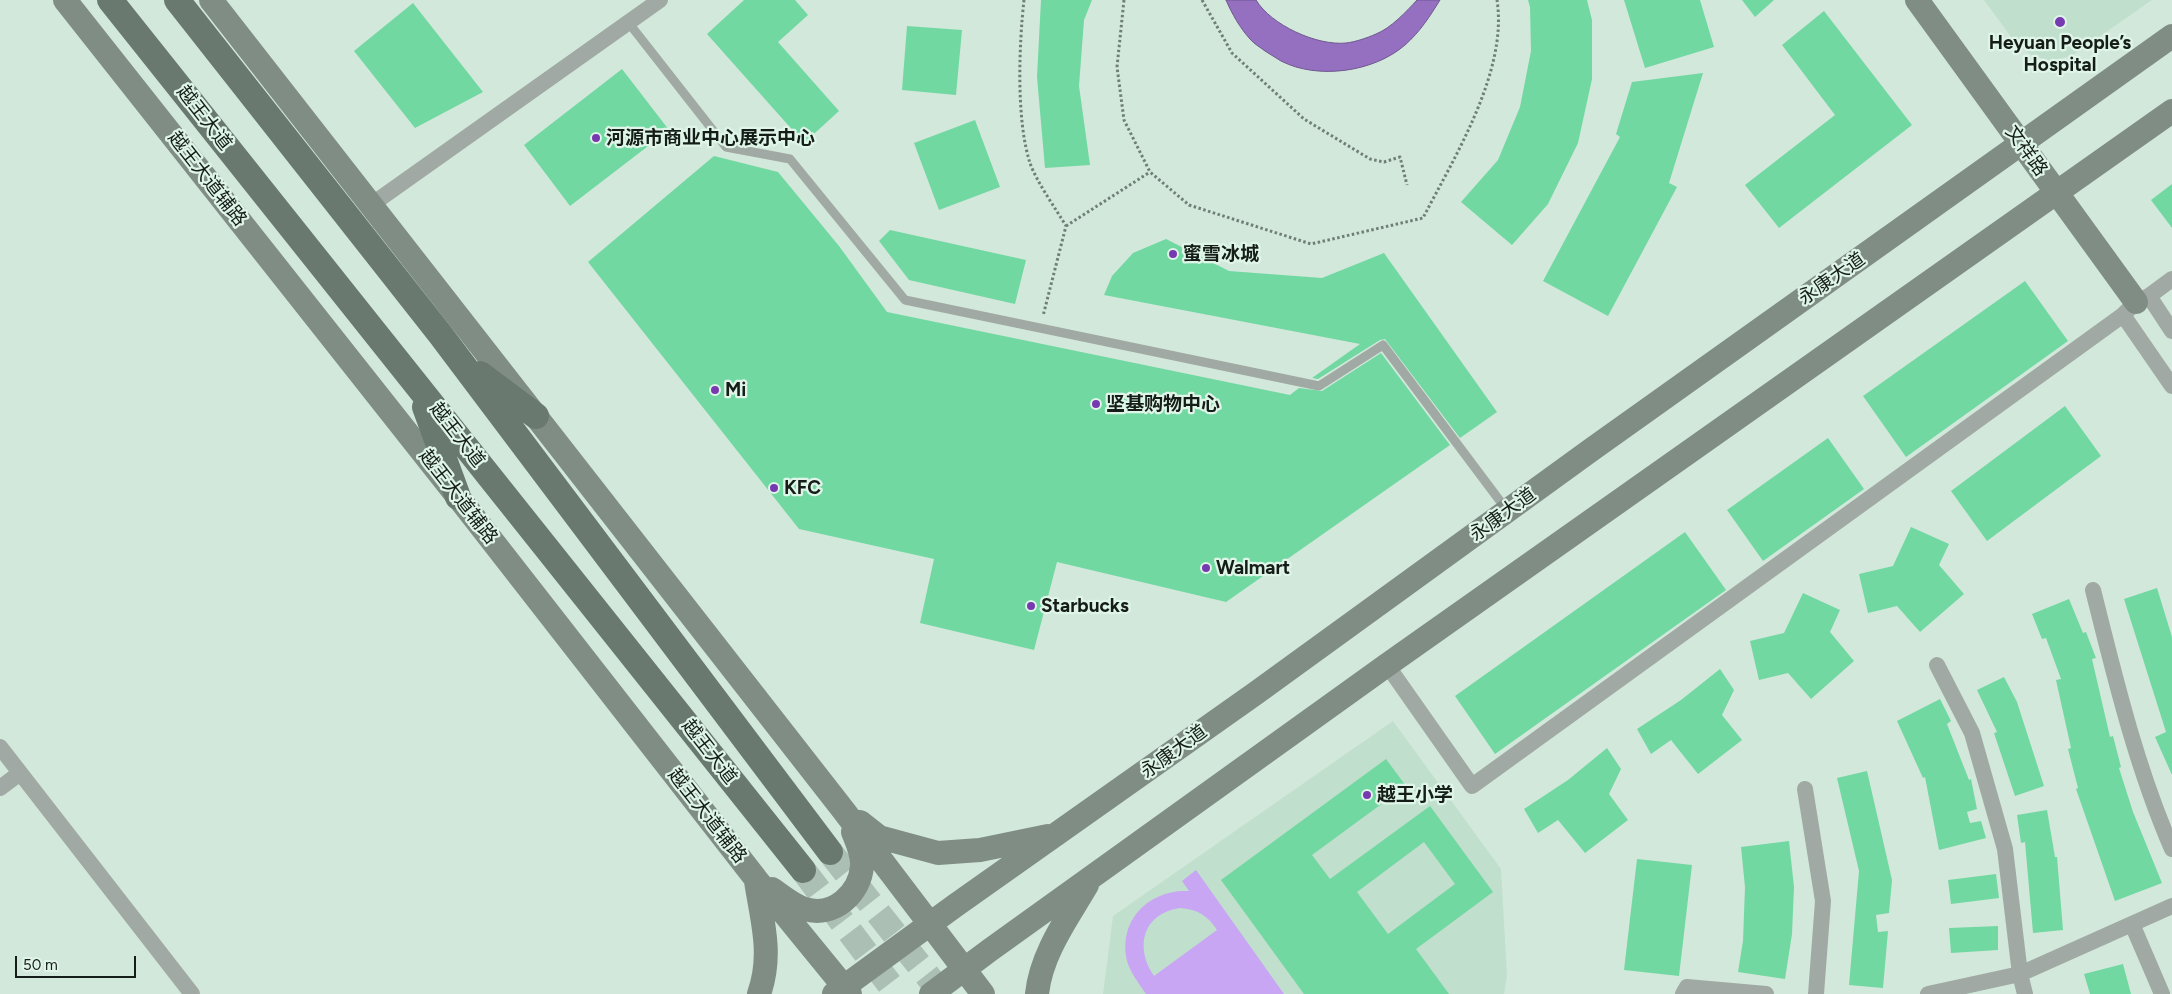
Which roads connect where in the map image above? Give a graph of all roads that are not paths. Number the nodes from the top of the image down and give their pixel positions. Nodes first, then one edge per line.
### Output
1 (65, 0) edge
2 (110, 0) edge
3 (177, 0) edge
4 (211, 0) edge
5 (660, 0) edge
6 (1917, 0) edge
7 (628, 22) junction
8 (2172, 36) edge
9 (2172, 111) edge
10 (2022, 145) junction
11 (2057, 193) junction
12 (371, 205) junction
13 (2172, 279) edge
14 (2136, 304) junction
15 (2172, 331) edge
16 (455, 355) junction
17 (417, 386) junction
18 (2172, 386) edge
19 (536, 416) junction
20 (458, 496) junction
21 (1508, 511) junction
22 (2093, 590) dead end
23 (1387, 665) junction
24 (1937, 665) dead end
25 (0, 747) edge
26 (20, 772) junction
27 (0, 788) edge
28 (1805, 789) dead end
29 (844, 811) junction
30 (1059, 834) junction
31 (2172, 849) edge
32 (830, 852) tunnel mouth
33 (803, 870) tunnel mouth
34 (1093, 876) junction
35 (756, 879) junction
36 (2172, 906) edge
37 (930, 924) junction
38 (2132, 924) junction
39 (964, 969) junction
40 (2020, 974) junction
41 (843, 992) edge
42 (192, 994) edge
43 (759, 994) edge
44 (931, 994) edge
45 (983, 994) edge
46 (1037, 994) edge
47 (1684, 994) edge
48 (1766, 994) edge
49 (1816, 994) edge
50 (1928, 994) edge
51 (2025, 994) edge
52 (2162, 994) edge

1 - 20 main road, 越王大道辅路
2 - 17 main road, 越王大道
3 - 16 main road, 越王大道
4 - 12 main road
5 - 7 street
6 - 10 main road, 文祥路
7 - 12 street
7 - 21 lane
8 - 10 main road, 永康大道
9 - 11 main road
10 - 11 main road, 文祥路
10 - 21 main road, 永康大道
11 - 14 main road, 文祥路
11 - 23 main road
12 - 19 main road
13 - 14 street
14 - 15 street
14 - 18 street
14 - 23 street
16 - 19 main road
16 - 32 main road, 越王大道
17 - 20 main road
17 - 33 main road, 越王大道
19 - 29 main road
20 - 35 main road, 越王大道辅路
21 - 30 main road, 永康大道
22 - 31 street
23 - 34 main road
24 - 40 street
25 - 26 street
26 - 27 street
26 - 42 street
28 - 49 street
29 - 30 main road
29 - 35 main road
29 - 37 main road
30 - 37 main road, 永康大道
34 - 39 main road
34 - 46 main road
35 - 41 main road, 越王大道辅路
35 - 43 main road
36 - 38 street
37 - 39 main road
37 - 41 main road, 永康大道
38 - 40 street
38 - 52 street
39 - 44 main road
39 - 45 main road
40 - 50 street
40 - 51 street
47 - 48 street

